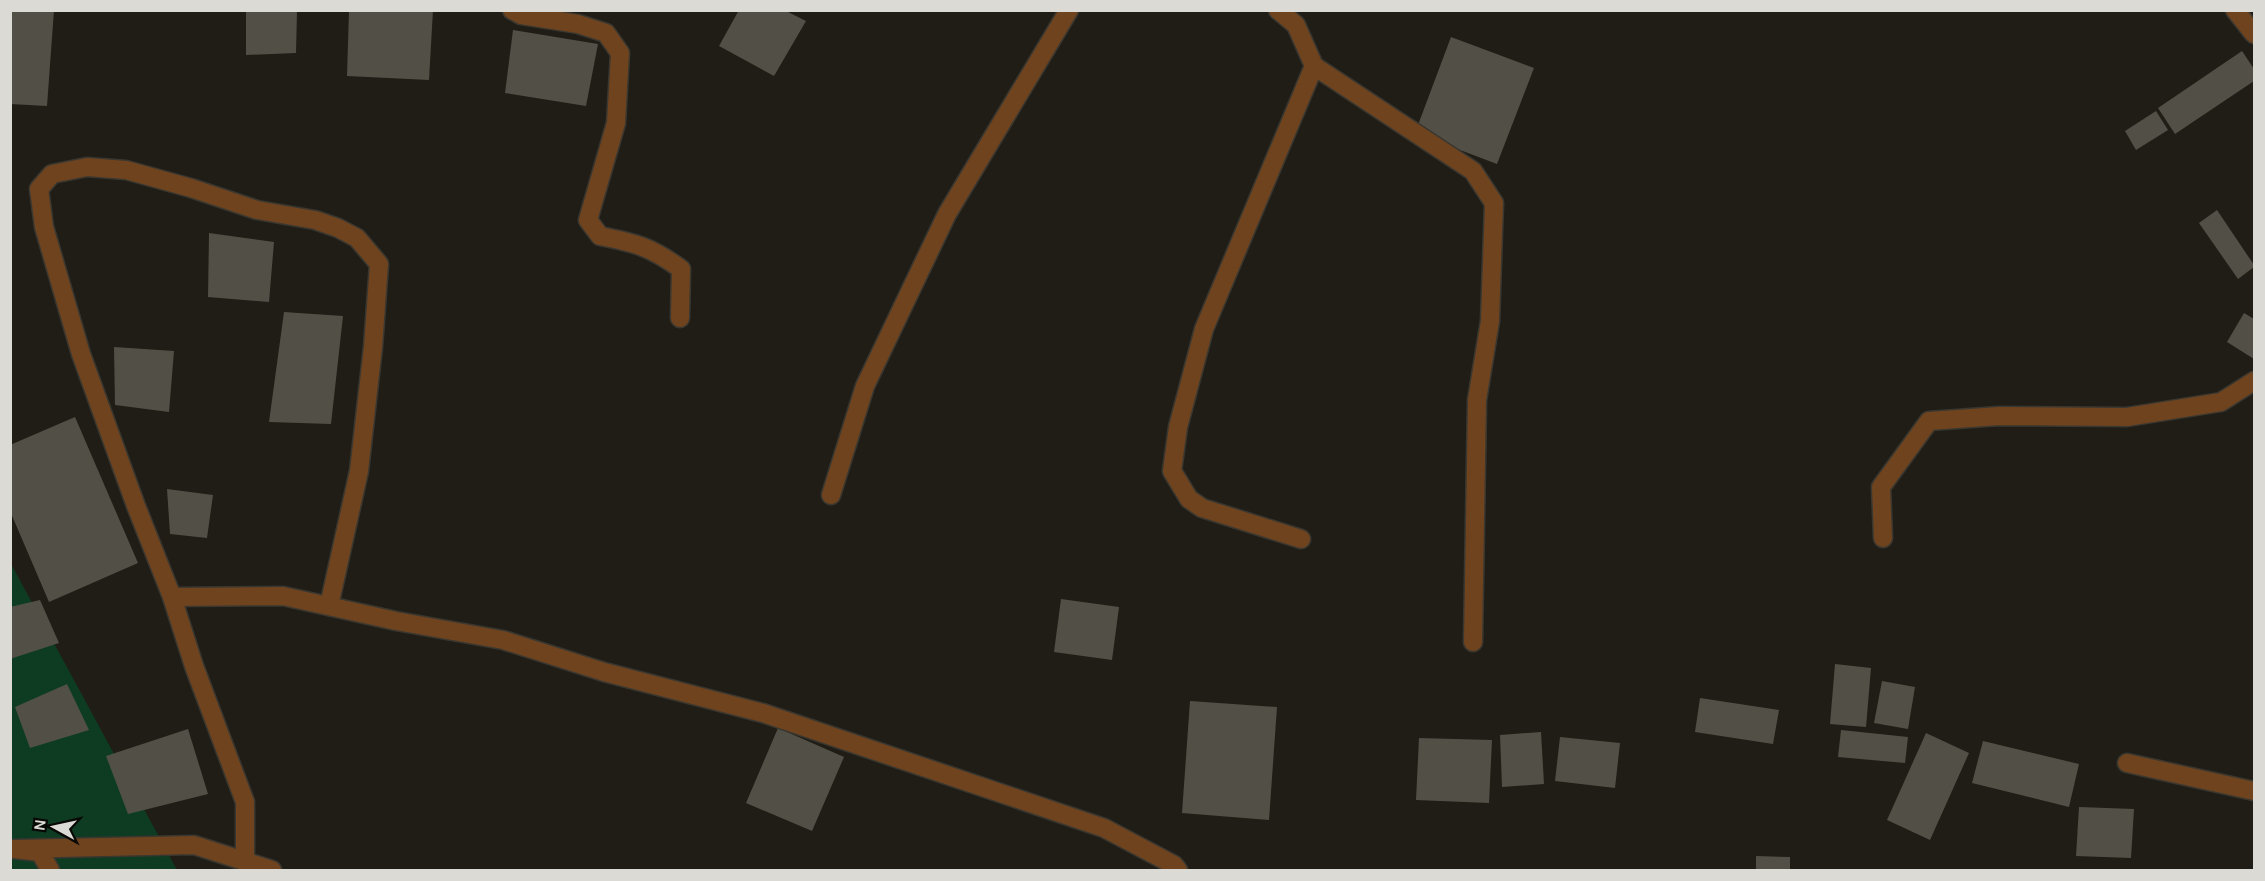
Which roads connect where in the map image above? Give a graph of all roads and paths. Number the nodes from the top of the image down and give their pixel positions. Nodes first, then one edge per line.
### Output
1 (512, 10) edge
2 (1069, 10) edge
3 (1278, 10) edge
4 (2235, 10) edge
5 (1300, 18) edge
6 (2254, 34) edge
7 (1314, 66) junction
8 (680, 318) dead end
9 (2254, 381) edge
10 (831, 495) dead end
11 (1883, 538) dead end
12 (1301, 539) dead end
13 (172, 597) junction
14 (329, 606) junction
15 (1473, 642) dead end
16 (2127, 763) dead end
17 (2254, 791) edge
18 (12, 844) edge
19 (245, 862) junction
20 (50, 870) edge
21 (272, 870) edge
22 (1178, 870) edge

1 - 8 street
2 - 10 street
3 - 5 street
4 - 6 street
5 - 7 street
7 - 12 street
7 - 15 street
9 - 11 street
13 - 14 street
13 - 14 street
13 - 19 street
14 - 22 street
16 - 17 street
18 - 19 street
18 - 20 street
19 - 21 street

